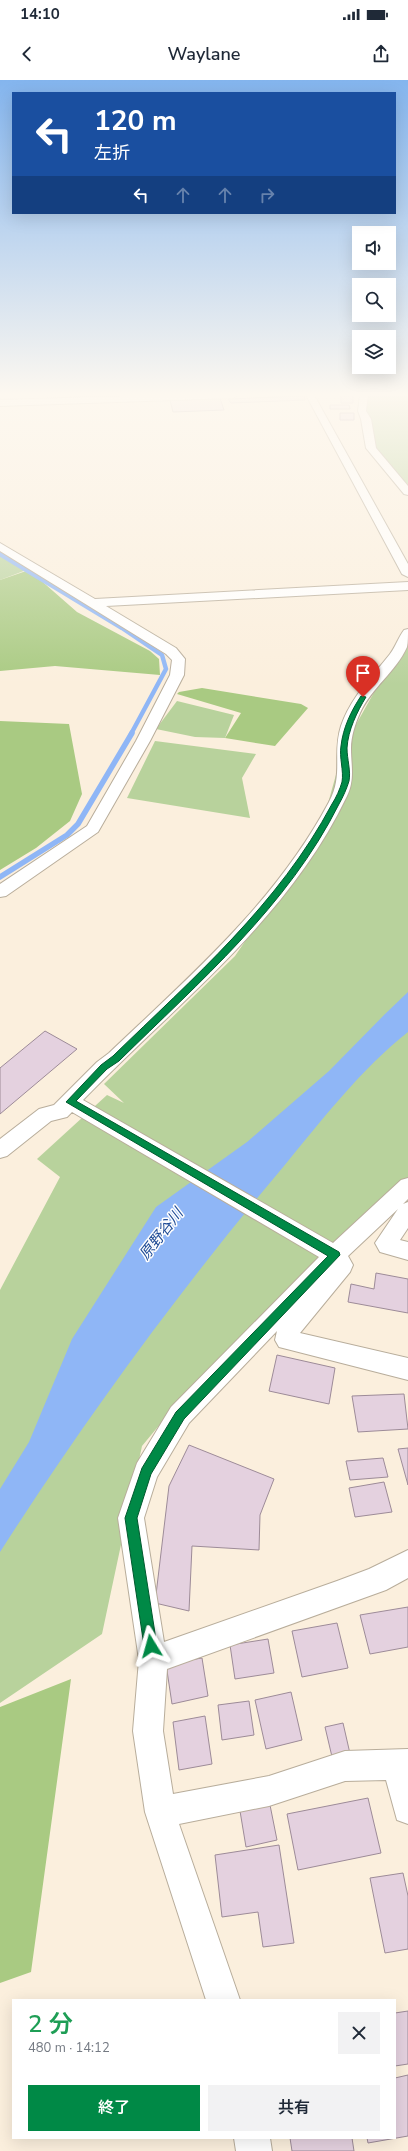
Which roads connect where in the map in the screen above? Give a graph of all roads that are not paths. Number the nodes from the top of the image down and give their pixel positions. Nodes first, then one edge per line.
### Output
1 (363, 492) edge
2 (0, 546) edge
3 (408, 574) edge
4 (408, 586) edge
5 (95, 603) junction
6 (408, 634) edge
7 (0, 892) edge
8 (70, 1102) junction
9 (0, 1150) edge
10 (408, 1186) edge
11 (408, 1211) edge
12 (325, 1249) junction
13 (408, 1251) edge
14 (408, 1369) edge
15 (408, 1563) edge
16 (153, 1660) junction
17 (403, 1764) edge
18 (408, 1809) edge
19 (160, 1812) junction
20 (223, 1999) edge
21 (252, 2139) edge
22 (254, 2151) edge

1 - 3 street
2 - 5 street
4 - 5 street
5 - 7 street
6 - 8 street
8 - 9 street
8 - 12 street
10 - 12 street
11 - 13 street
12 - 14 street
12 - 16 street
15 - 16 street
16 - 19 street
17 - 18 street
17 - 19 street
19 - 20 street
21 - 22 street

